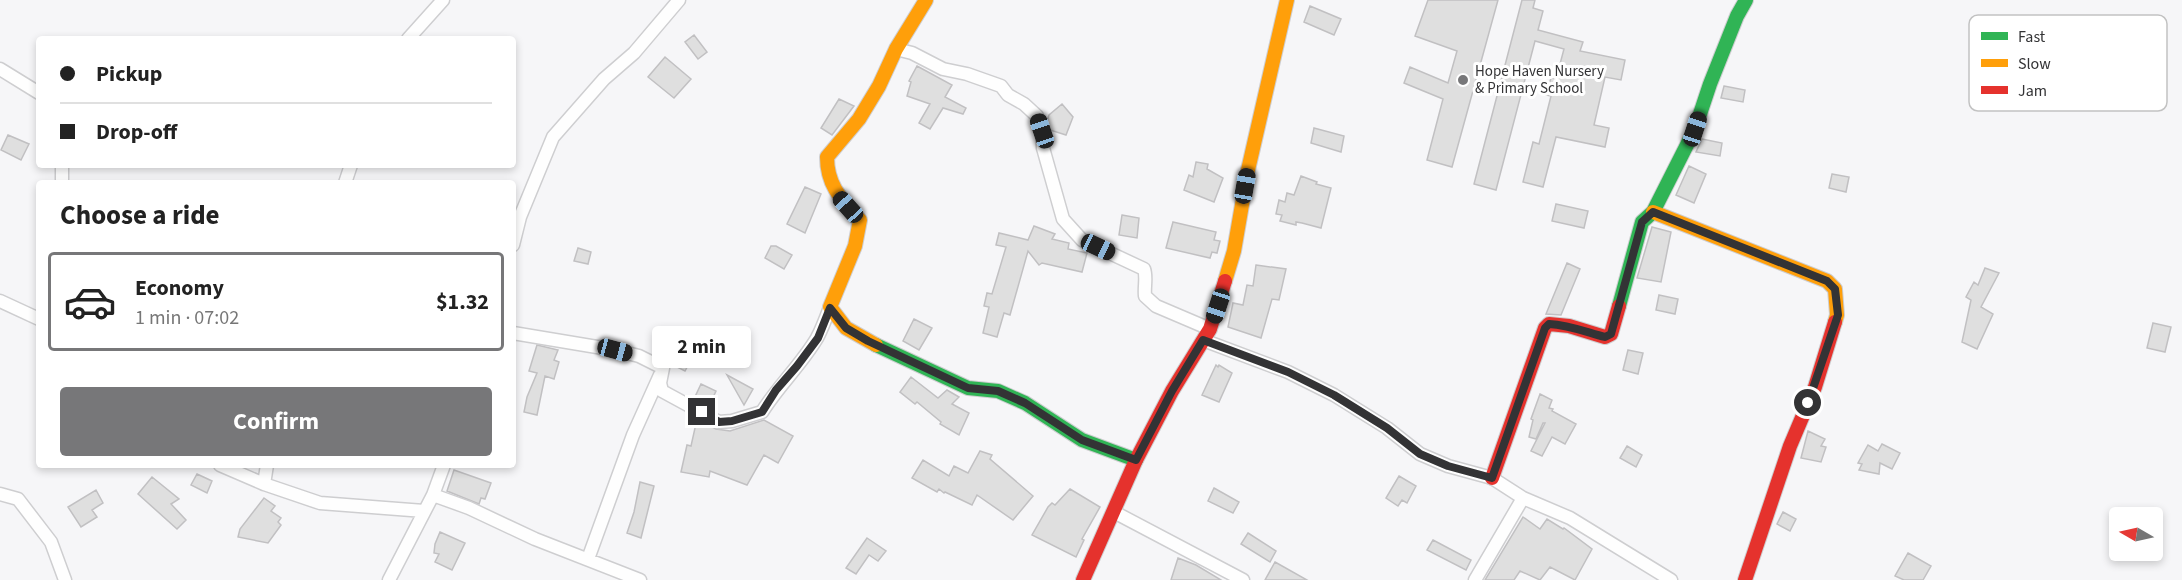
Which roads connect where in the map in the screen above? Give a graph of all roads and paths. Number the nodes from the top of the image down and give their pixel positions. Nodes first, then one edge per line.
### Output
1 (443, 0) edge
2 (679, 0) edge
3 (926, 0) edge
4 (1287, 0) edge
5 (1746, 0) edge
6 (411, 36) edge
7 (896, 49) junction
8 (0, 69) edge
9 (36, 91) edge
10 (1653, 212) junction
11 (516, 234) edge
12 (0, 301) edge
13 (830, 308) junction
14 (36, 318) edge
15 (516, 334) edge
16 (1207, 334) junction
17 (663, 368) junction
18 (1136, 460) junction
19 (227, 468) edge
20 (267, 468) edge
21 (443, 468) edge
22 (1492, 478) junction
23 (264, 484) junction
24 (0, 494) edge
25 (433, 495) junction
26 (1523, 498) junction
27 (424, 511) junction
28 (1114, 512) junction
29 (588, 559) junction
30 (65, 580) edge
31 (389, 580) edge
32 (640, 580) edge
33 (1083, 580) edge
34 (1243, 580) edge
35 (1475, 580) edge
36 (1671, 580) edge
37 (1745, 580) edge

1 - 6 street
2 - 11 street
3 - 7 street
4 - 16 street
5 - 10 street
7 - 13 street
7 - 16 street
8 - 9 street
10 - 22 street
10 - 37 street
12 - 14 street
13 - 17 street
13 - 18 street
15 - 17 street
16 - 18 street
16 - 22 street
17 - 29 street
18 - 28 street
19 - 23 street
20 - 23 street
21 - 25 street
22 - 26 street
23 - 27 street
24 - 30 street
25 - 27 street
25 - 29 street
26 - 35 street
26 - 36 street
27 - 31 street
28 - 33 street
28 - 34 street
29 - 32 street

